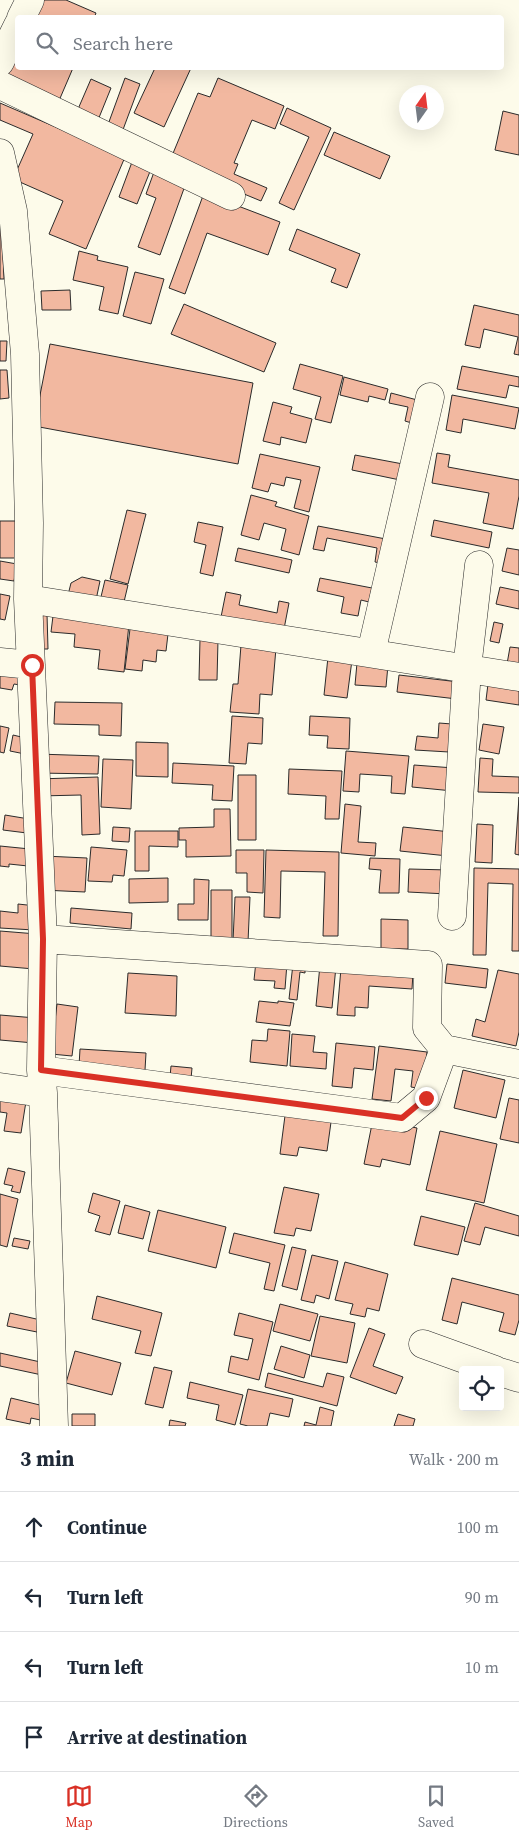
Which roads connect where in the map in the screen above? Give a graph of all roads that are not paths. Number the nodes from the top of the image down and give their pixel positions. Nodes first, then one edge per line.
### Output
1 (30, 0) edge
2 (22, 15) edge
3 (15, 31) edge
4 (0, 62) edge
5 (0, 85) edge
6 (0, 153) edge
7 (231, 196) dead end
8 (430, 397) dead end
9 (479, 565) dead end
10 (28, 599) junction
11 (371, 653) junction
12 (0, 662) edge
13 (32, 665) junction
14 (466, 668) junction
15 (519, 677) edge
16 (452, 916) dead end
17 (43, 939) junction
18 (444, 1049) junction
19 (519, 1064) edge
20 (42, 1082) junction
21 (0, 1087) edge
22 (423, 1344) dead end
23 (484, 1366) edge
24 (504, 1373) edge
25 (519, 1378) edge
26 (54, 1426) edge

1 - 2 street
3 - 4 street
5 - 7 street
6 - 10 street
8 - 11 street
9 - 14 street
10 - 11 street
10 - 13 street
11 - 14 street
12 - 13 street
13 - 17 street
14 - 15 street
14 - 16 street
17 - 18 street
17 - 20 street
18 - 19 street
18 - 20 street
20 - 21 street
20 - 26 street
22 - 23 street
24 - 25 street

